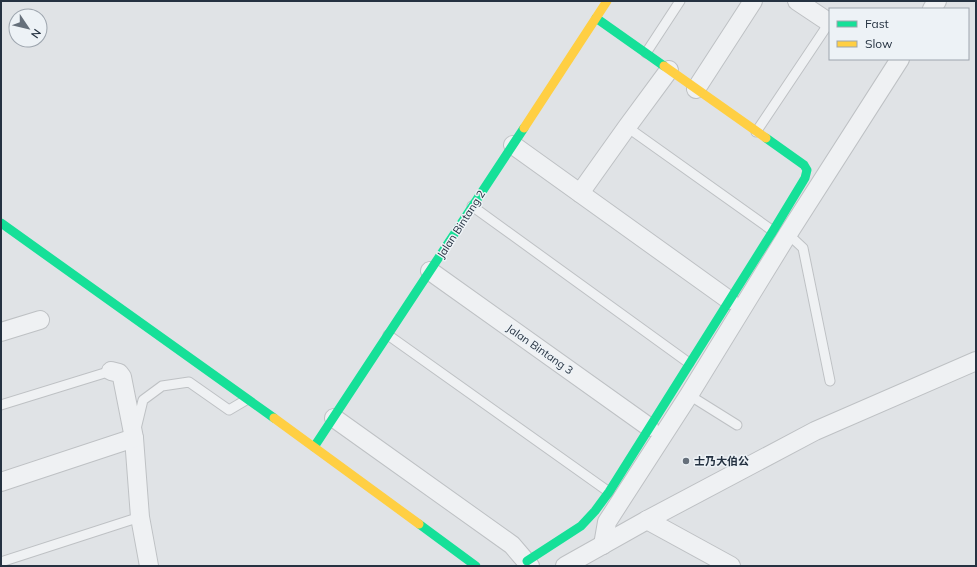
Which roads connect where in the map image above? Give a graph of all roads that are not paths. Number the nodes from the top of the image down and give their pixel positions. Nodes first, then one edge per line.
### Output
1 (607, 1) edge
2 (680, 1) edge
3 (753, 1) edge
4 (797, 1) edge
5 (596, 18) junction
6 (824, 19) joint
7 (646, 54) junction
8 (899, 60) edge
9 (669, 70) junction
10 (696, 89) junction
11 (626, 127) junction
12 (756, 132) junction
13 (513, 145) junction
14 (580, 193) junction
15 (472, 206) junction
16 (1, 223) edge
17 (780, 233) junction
18 (430, 271) junction
19 (729, 300) junction
20 (40, 320) dead end
21 (1, 332) edge
22 (388, 335) junction
23 (976, 360) edge
24 (689, 363) junction
25 (111, 371) joint
26 (830, 381) dead end
27 (689, 396) junction
28 (247, 399) junction
29 (1, 405) edge
30 (334, 418) junction
31 (736, 425) dead end
32 (649, 427) junction
33 (134, 438) junction
34 (314, 447) junction
35 (1, 482) edge
36 (609, 492) junction
37 (140, 517) junction
38 (648, 520) junction
39 (603, 545) junction
40 (1, 562) edge
41 (528, 564) edge
42 (148, 566) edge
43 (476, 566) edge
44 (564, 566) edge
45 (731, 566) edge

1 - 5 street, Jalan Bintang 2
2 - 7 lane
3 - 10 street
4 - 6 street
5 - 7 street
5 - 13 street, Jalan Bintang 2
6 - 12 lane
7 - 9 street
8 - 17 street
9 - 10 street
9 - 11 street
10 - 12 street
11 - 14 street
11 - 17 lane
12 - 17 street
13 - 14 street
13 - 15 street, Jalan Bintang 2
14 - 19 street
15 - 18 street, Jalan Bintang 2
15 - 24 lane
16 - 28 street
17 - 19 street
17 - 26 lane
17 - 27 street
18 - 22 street, Jalan Bintang 2
18 - 32 street, Jalan Bintang 3
19 - 24 street
20 - 21 street
22 - 30 street, Jalan Bintang 2
22 - 36 lane
23 - 38 street
24 - 32 street
25 - 29 lane
25 - 33 street
27 - 31 lane
27 - 39 street
28 - 33 lane
28 - 34 street
30 - 34 street, Jalan Bintang 2
30 - 41 street
32 - 36 street
33 - 35 street
33 - 37 street
34 - 43 street
36 - 41 street
37 - 40 lane
37 - 42 street
38 - 39 street
38 - 45 street
39 - 44 street

